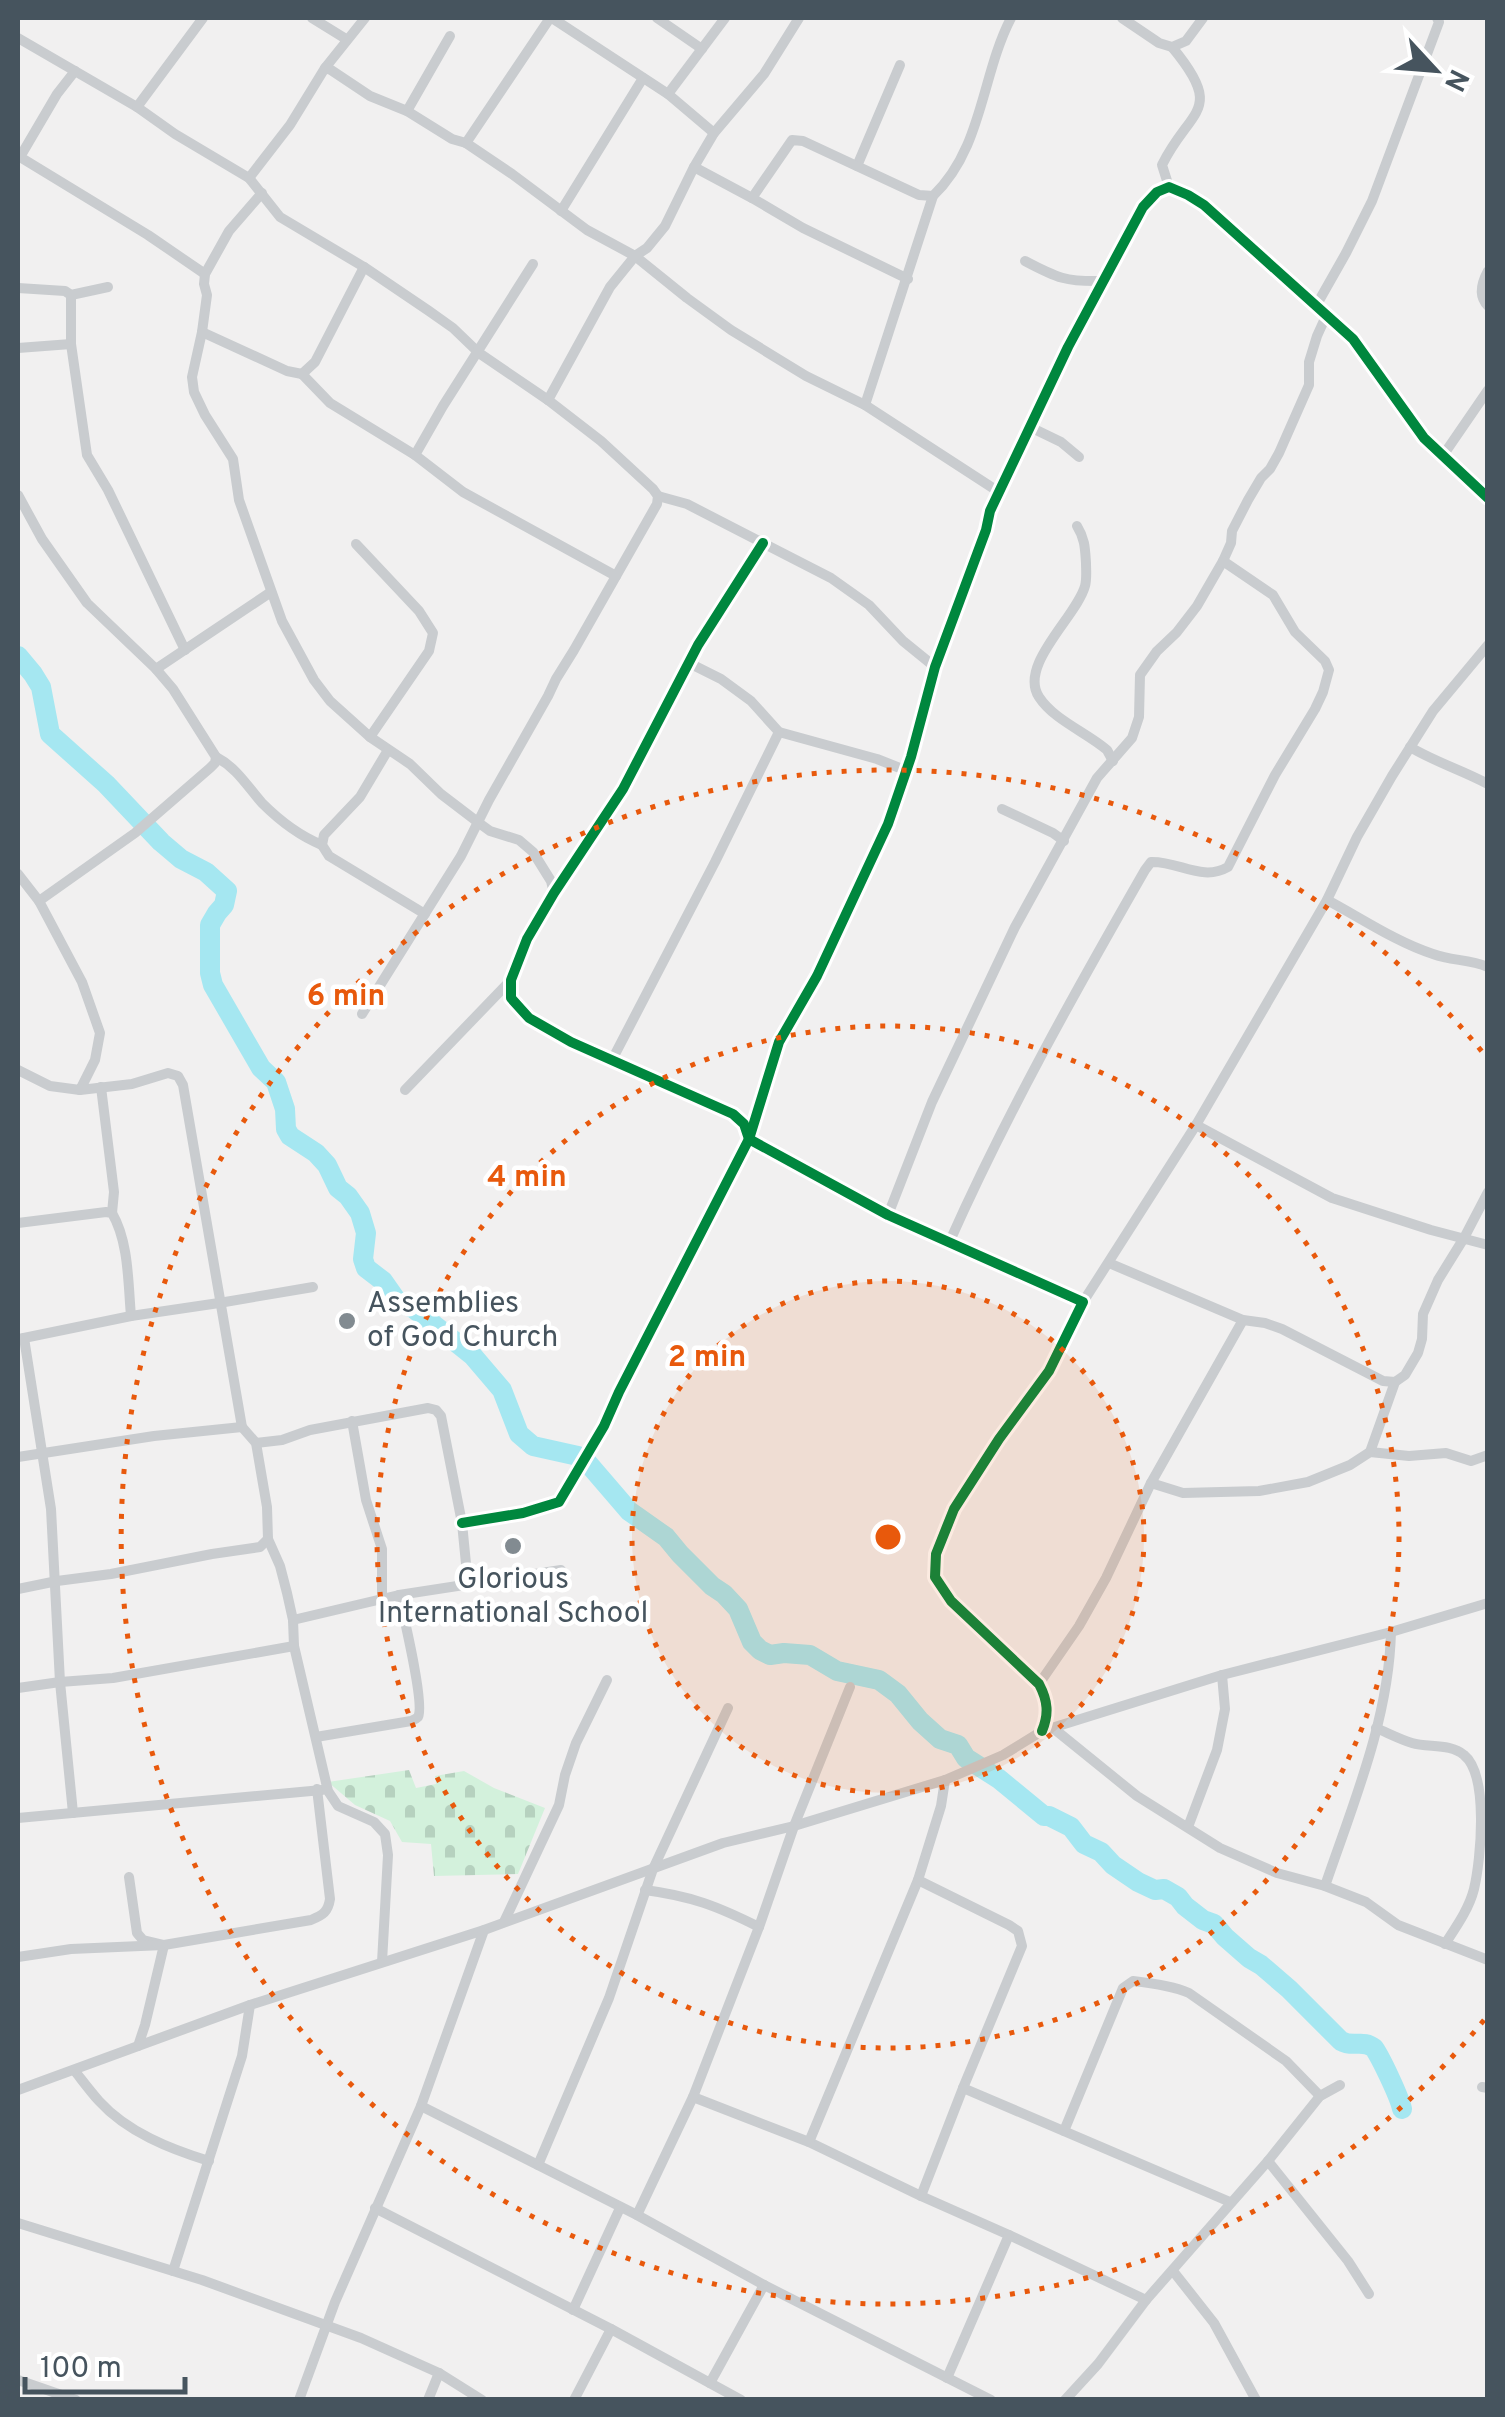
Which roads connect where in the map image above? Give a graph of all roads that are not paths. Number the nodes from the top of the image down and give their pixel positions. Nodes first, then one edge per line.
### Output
1 (203, 18) edge
2 (312, 18) edge
3 (365, 18) edge
4 (551, 18) edge
5 (657, 18) edge
6 (725, 18) edge
7 (799, 18) edge
8 (1011, 18) edge
9 (1122, 18) edge
10 (1203, 18) edge
11 (1437, 18) edge
12 (450, 36) dead end
13 (18, 38) edge
14 (346, 39) junction
15 (1172, 47) junction
16 (702, 49) junction
17 (900, 65) dead end
18 (325, 68) junction
19 (76, 72) junction
20 (643, 78) junction
21 (668, 94) junction
22 (137, 107) junction
23 (407, 111) junction
24 (714, 133) junction
25 (466, 143) junction
26 (19, 157) edge
27 (857, 166) junction
28 (694, 167) junction
29 (249, 178) junction
30 (1169, 187) junction
31 (262, 193) junction
32 (934, 196) junction
33 (752, 198) junction
34 (561, 211) junction
35 (635, 256) junction
36 (1025, 261) dead end
37 (533, 264) dead end
38 (364, 267) junction
39 (1488, 271) edge
40 (205, 274) junction
41 (908, 279) junction
42 (1102, 281) junction
43 (108, 287) dead end
44 (18, 288) edge
45 (71, 295) junction
46 (1316, 306) junction
47 (1488, 306) edge
48 (1327, 314) junction
49 (202, 332) junction
50 (71, 344) junction
51 (18, 348) edge
52 (479, 353) junction
53 (302, 374) junction
54 (1488, 390) edge
55 (548, 400) junction
56 (865, 406) junction
57 (1030, 428) junction
58 (415, 455) junction
59 (1079, 456) dead end
60 (1442, 458) junction
61 (999, 492) junction
62 (18, 495) edge
63 (658, 496) junction
64 (1488, 498) edge
65 (1077, 526) dead end
66 (763, 543) junction
67 (356, 544) dead end
68 (1223, 561) junction
69 (616, 576) junction
70 (271, 592) junction
71 (1488, 645) edge
72 (185, 650) junction
73 (689, 663) junction
74 (934, 667) junction
75 (156, 669) junction
76 (779, 732) junction
77 (370, 737) junction
78 (1410, 747) junction
79 (388, 750) junction
80 (216, 757) junction
81 (1113, 761) junction
82 (905, 770) junction
83 (1488, 784) edge
84 (1002, 809) dead end
85 (478, 823) junction
86 (1064, 841) junction
87 (322, 844) junction
88 (18, 874) edge
89 (554, 893) junction
90 (1326, 900) junction
91 (39, 901) junction
92 (425, 914) junction
93 (1488, 967) edge
94 (510, 980) junction
95 (362, 1014) dead end
96 (612, 1060) junction
97 (18, 1070) edge
98 (101, 1088) junction
99 (80, 1090) junction
100 (405, 1090) dead end
101 (1196, 1125) junction
102 (749, 1139) junction
103 (1488, 1192) edge
104 (112, 1214) junction
105 (888, 1214) junction
106 (18, 1223) edge
107 (1464, 1238) junction
108 (950, 1244) junction
109 (1488, 1244) edge
110 (1109, 1263) junction
111 (313, 1287) dead end
112 (1084, 1302) junction
113 (220, 1304) junction
114 (130, 1316) junction
115 (1244, 1320) junction
116 (21, 1339) edge
117 (1395, 1382) junction
118 (352, 1421) junction
119 (242, 1427) junction
120 (256, 1443) junction
121 (43, 1452) junction
122 (1370, 1452) junction
123 (1488, 1454) edge
124 (18, 1456) edge
125 (1151, 1483) junction
126 (462, 1523) junction
127 (268, 1539) junction
128 (561, 1570) dead end
129 (56, 1581) junction
130 (468, 1584) junction
131 (18, 1589) edge
132 (399, 1595) junction
133 (382, 1600) junction
134 (1488, 1603) edge
135 (293, 1620) junction
136 (1391, 1632) junction
137 (294, 1646) junction
138 (1222, 1675) junction
139 (607, 1680) dead end
140 (60, 1682) junction
141 (1039, 1684) junction
142 (850, 1687) dead end
143 (18, 1688) edge
144 (728, 1708) dead end
145 (1376, 1728) junction
146 (1048, 1730) junction
147 (316, 1736) junction
148 (945, 1780) junction
149 (323, 1790) junction
150 (73, 1813) junction
151 (18, 1818) edge
152 (794, 1826) junction
153 (1188, 1827) junction
154 (653, 1868) junction
155 (129, 1878) dead end
156 (918, 1880) junction
157 (1325, 1886) junction
158 (645, 1890) junction
159 (504, 1922) junction
160 (759, 1927) junction
161 (484, 1930) junction
162 (164, 1944) junction
163 (1445, 1944) junction
164 (18, 1957) edge
165 (1488, 1960) edge
166 (382, 1962) junction
167 (250, 2005) junction
168 (138, 2046) junction
169 (74, 2070) junction
170 (1340, 2085) dead end
171 (963, 2088) junction
172 (18, 2090) edge
173 (1320, 2096) junction
174 (694, 2097) junction
175 (421, 2106) junction
176 (1064, 2131) junction
177 (809, 2142) junction
178 (1268, 2161) junction
179 (209, 2162) junction
180 (538, 2165) junction
181 (921, 2196) junction
182 (1230, 2202) junction
183 (375, 2208) junction
184 (620, 2208) junction
185 (636, 2215) junction
186 (18, 2224) edge
187 (1010, 2235) junction
188 (173, 2271) junction
189 (1173, 2271) junction
190 (764, 2285) junction
191 (1369, 2294) dead end
192 (1146, 2300) junction
193 (573, 2310) junction
194 (326, 2325) junction
195 (611, 2329) junction
196 (440, 2373) junction
197 (947, 2378) junction
198 (18, 2380) edge
199 (710, 2383) junction
200 (76, 2400) edge
201 (298, 2400) edge
202 (428, 2400) edge
203 (482, 2400) edge
204 (574, 2400) edge
205 (741, 2400) edge
206 (990, 2400) edge
207 (1065, 2400) edge
208 (1256, 2400) edge

1 - 22 street
2 - 14 street
3 - 14 street
4 - 20 street
4 - 25 street
5 - 16 street
6 - 16 street
7 - 24 street
8 - 32 street
9 - 15 street
10 - 15 street
11 - 46 street
12 - 23 street
13 - 19 street
14 - 18 street
15 - 30 street
16 - 21 street
17 - 27 street
18 - 23 street
18 - 29 street
19 - 22 street
19 - 26 street
20 - 21 street
20 - 34 street
21 - 24 street
22 - 29 street
23 - 25 street
24 - 28 street
25 - 34 street
26 - 40 street
27 - 32 street
27 - 33 street
28 - 33 street
28 - 35 street
29 - 31 street
30 - 42 street
30 - 46 street
31 - 38 street
31 - 40 street
32 - 41 street
33 - 41 street
34 - 35 street
35 - 55 street
35 - 56 street
36 - 42 street
37 - 52 street
38 - 52 street
38 - 53 street
39 - 47 street
40 - 49 street
41 - 56 street
42 - 57 street
43 - 45 street
44 - 45 street
45 - 50 street
46 - 48 street
48 - 60 street
48 - 68 street
49 - 53 street
49 - 70 street
50 - 51 street
50 - 72 street
52 - 55 street
52 - 58 street
53 - 58 street
54 - 60 street
55 - 63 street
56 - 61 street
57 - 59 street
57 - 61 street
58 - 69 street
60 - 64 street
61 - 74 street
62 - 75 street
63 - 66 street
63 - 69 street
65 - 81 street
66 - 73 street
66 - 74 street
67 - 77 street
68 - 81 street
68 - 108 street
69 - 85 street
70 - 72 street
70 - 77 street
71 - 78 street
72 - 75 street
73 - 76 street
73 - 89 street
74 - 82 street
75 - 80 street
76 - 82 street
76 - 96 street
77 - 79 street
78 - 83 street
78 - 90 street
79 - 85 street
79 - 87 street
80 - 87 street
80 - 91 street
81 - 86 street
82 - 102 street
84 - 86 street
85 - 89 street
85 - 92 street
86 - 105 street
87 - 92 street
88 - 91 street
89 - 94 street
90 - 93 street
90 - 101 street
91 - 99 street
92 - 95 street
94 - 96 street
94 - 100 street
96 - 102 street
97 - 99 street
98 - 99 street
98 - 104 street
98 - 113 street
101 - 107 street
101 - 110 street
102 - 105 street
102 - 126 street
103 - 107 street
104 - 106 street
104 - 114 street
105 - 108 street
107 - 109 street
107 - 117 street
108 - 112 street
110 - 112 street
110 - 115 street
111 - 113 street
112 - 141 street
113 - 114 street
113 - 119 street
114 - 116 street
115 - 117 street
115 - 125 street
116 - 121 street
117 - 122 street
118 - 120 street
118 - 126 street
118 - 133 street
119 - 120 street
119 - 121 street
120 - 127 street
121 - 124 street
121 - 129 street
122 - 123 street
122 - 125 street
125 - 141 street
126 - 130 street
127 - 129 street
127 - 135 street
128 - 130 street
129 - 131 street
129 - 140 street
130 - 132 street
132 - 133 street
132 - 147 street
133 - 135 street
134 - 136 street
135 - 137 street
136 - 138 street
136 - 145 street
137 - 140 street
137 - 147 street
138 - 146 street
138 - 153 street
139 - 159 street
140 - 143 street
140 - 150 street
141 - 146 street
142 - 152 street
144 - 154 street
145 - 157 street
145 - 163 street
146 - 148 street
146 - 153 street
147 - 149 street
148 - 152 street
148 - 156 street
149 - 150 street
149 - 162 street
149 - 166 street
150 - 151 street
152 - 154 street
152 - 160 street
153 - 157 street
154 - 158 street
154 - 159 street
155 - 162 street
156 - 171 street
156 - 177 street
157 - 163 street
158 - 160 street
158 - 180 street
159 - 161 street
160 - 174 street
161 - 166 street
161 - 175 street
162 - 164 street
162 - 168 street
163 - 165 street
166 - 167 street
167 - 168 street
167 - 179 street
168 - 169 street
169 - 172 street
169 - 179 street
170 - 173 street
171 - 176 street
171 - 181 street
173 - 176 street
173 - 178 street
174 - 177 street
174 - 185 street
175 - 180 street
175 - 183 street
176 - 182 street
177 - 181 street
178 - 182 street
178 - 191 street
179 - 188 street
180 - 184 street
181 - 187 street
182 - 189 street
183 - 193 street
183 - 194 street
184 - 185 street
184 - 193 street
185 - 190 street
186 - 188 street
187 - 192 street
187 - 197 street
188 - 194 street
189 - 192 street
189 - 208 street
190 - 197 street
190 - 199 street
192 - 207 street
193 - 195 street
194 - 196 street
194 - 201 street
195 - 199 street
195 - 204 street
196 - 202 street
196 - 203 street
197 - 206 street
198 - 200 street
199 - 205 street

